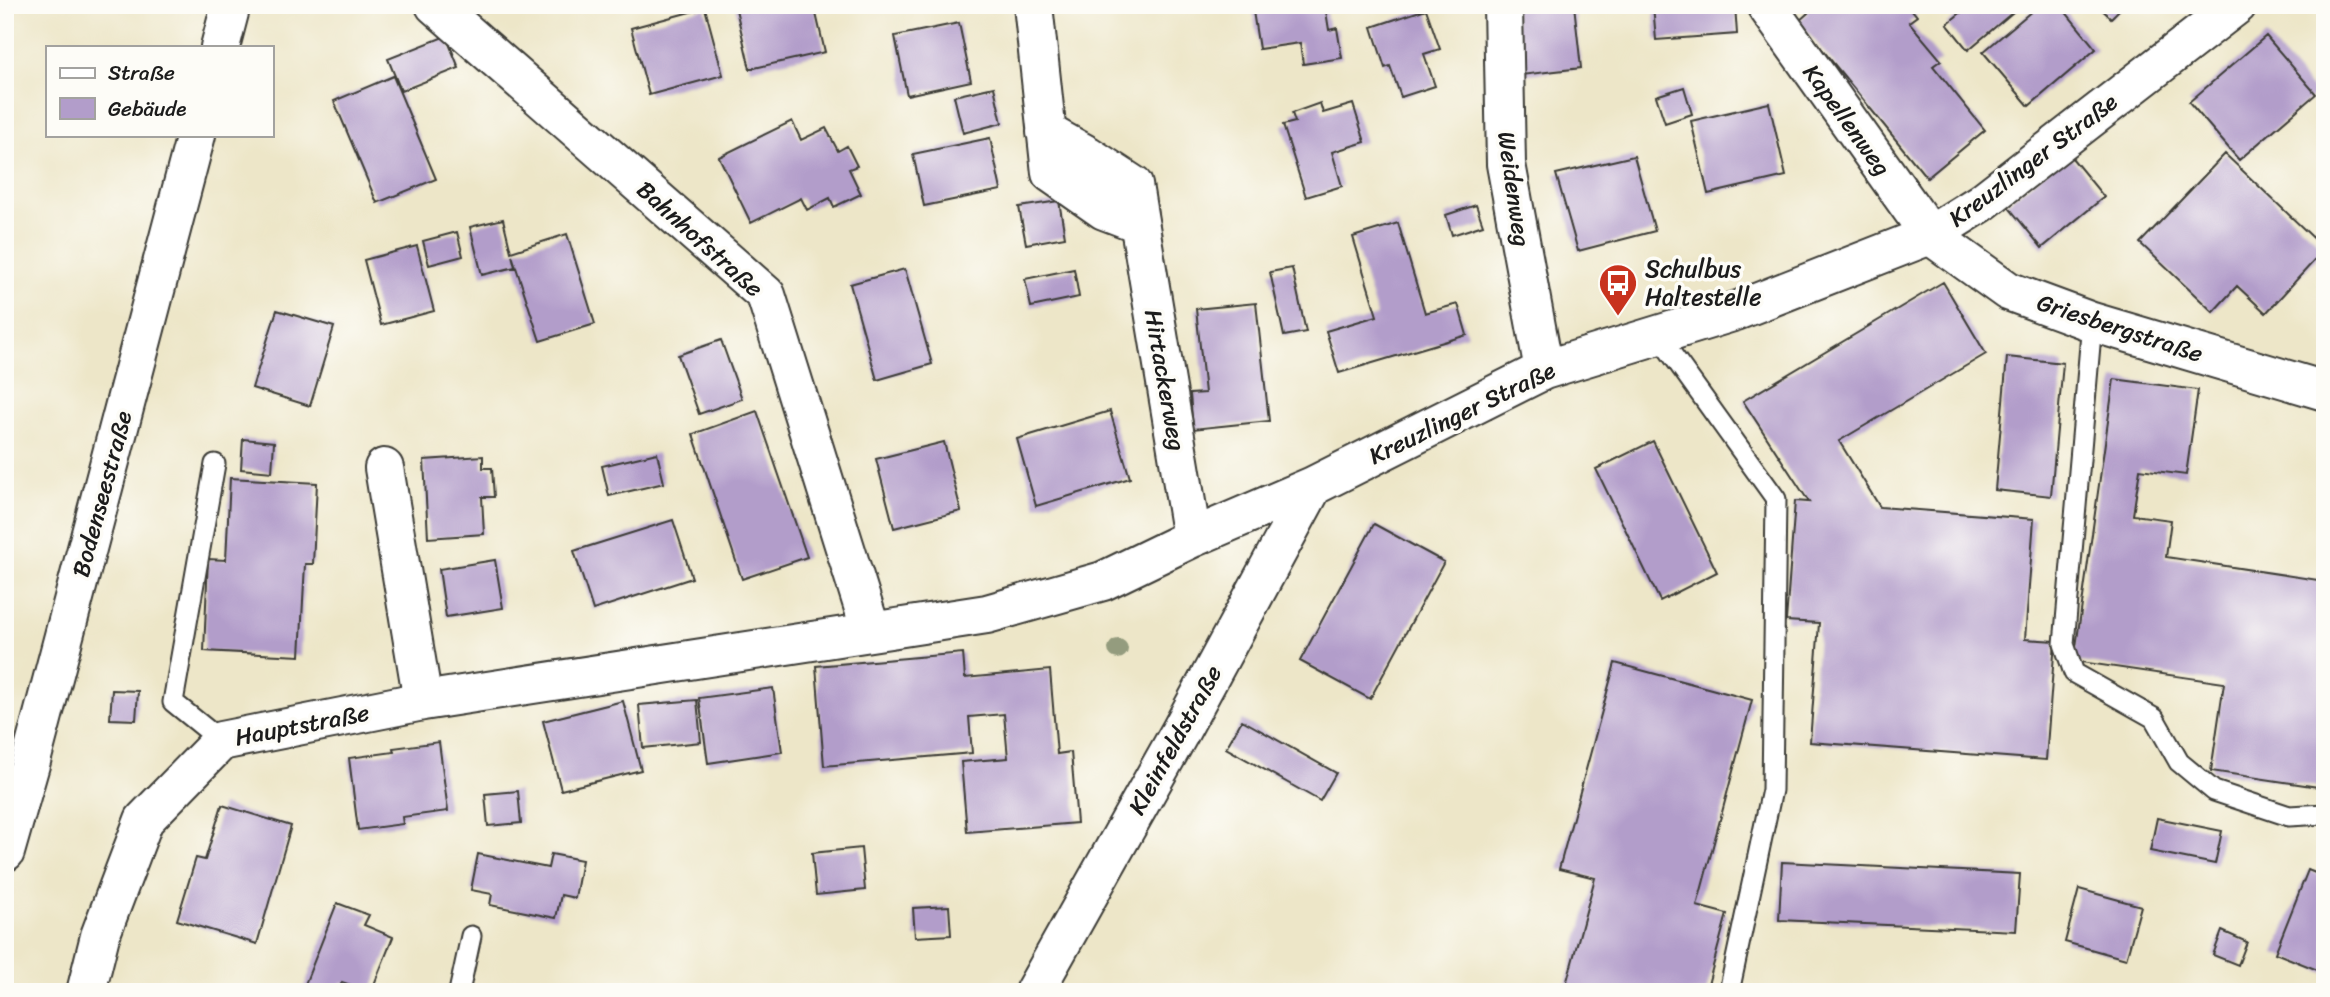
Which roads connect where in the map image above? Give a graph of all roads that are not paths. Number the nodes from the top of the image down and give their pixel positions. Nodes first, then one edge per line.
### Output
1 (231, 5) edge
2 (435, 5) edge
3 (1032, 5) edge
4 (1503, 5) edge
5 (1766, 5) edge
6 (2237, 5) edge
7 (220, 46) edge
8 (197, 136) edge
9 (1930, 235) junction
10 (2092, 322) junction
11 (1658, 335) junction
12 (1544, 370) junction
13 (2325, 391) edge
14 (215, 464) dead end
15 (384, 468) dead end
16 (1312, 486) junction
17 (1192, 538) junction
18 (871, 631) junction
19 (423, 701) junction
20 (221, 741) junction
21 (2325, 814) edge
22 (5, 852) edge
23 (471, 936) dead end
24 (86, 992) edge
25 (459, 992) edge
26 (1034, 992) edge
27 (1729, 992) edge

1 - 7 street
2 - 18 street, Bahnhofstraße
3 - 17 street, Hirtackerweg
4 - 12 street, Weidenweg
5 - 9 street, Kapellenweg
6 - 9 street, Kreuzlinger Straße
8 - 22 street, Bodenseestraße
9 - 10 street, Griesbergstraße
9 - 11 street, Kreuzlinger Straße
10 - 13 street, Griesbergstraße
10 - 21 lane
11 - 12 street, Kreuzlinger Straße
11 - 27 lane
12 - 16 street, Kreuzlinger Straße
14 - 20 lane
15 - 19 street
16 - 17 street, Kreuzlinger Straße
16 - 26 street, Kleinfeldstraße
17 - 18 street, Kreuzlinger Straße
18 - 19 street, Hauptstraße
19 - 20 street, Hauptstraße
20 - 24 street, Hauptstraße
23 - 25 lane

